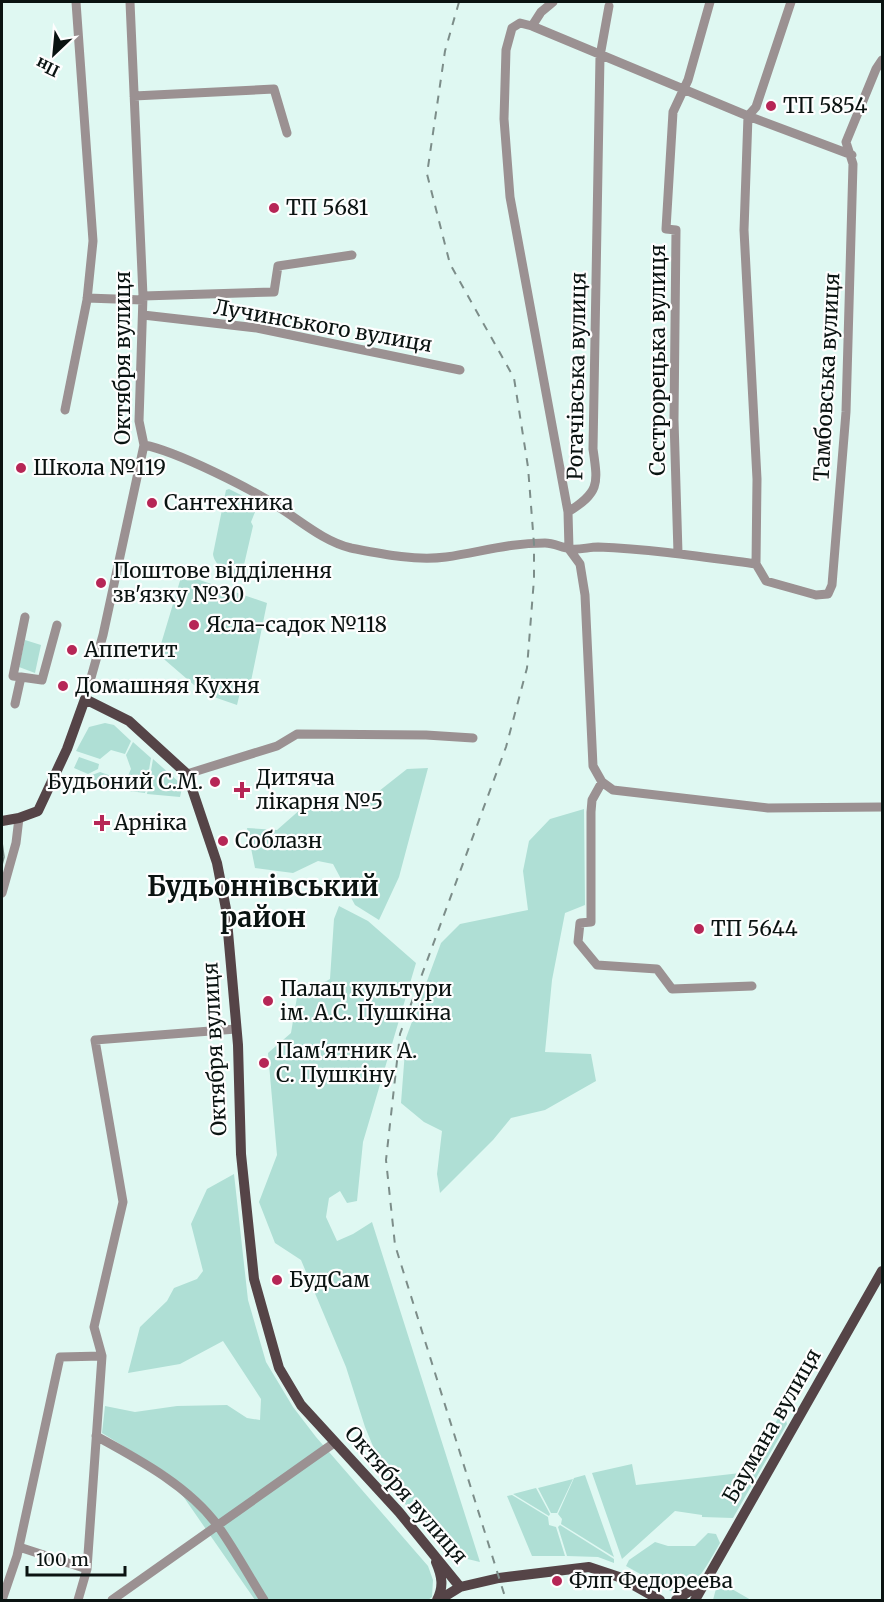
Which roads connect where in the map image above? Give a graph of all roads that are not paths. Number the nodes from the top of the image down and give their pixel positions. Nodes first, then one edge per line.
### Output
1 (76, 2) edge
2 (130, 2) edge
3 (553, 2) edge
4 (710, 2) edge
5 (792, 2) edge
6 (609, 6) dead end
7 (532, 26) junction
8 (600, 56) junction
9 (882, 60) edge
10 (685, 88) junction
11 (134, 96) junction
12 (748, 116) junction
13 (287, 133) dead end
14 (852, 155) junction
15 (352, 255) dead end
16 (87, 298) junction
17 (143, 298) junction
18 (143, 315) junction
19 (460, 370) dead end
20 (65, 410) dead end
21 (144, 445) junction
22 (568, 512) junction
23 (569, 549) junction
24 (678, 553) junction
25 (756, 564) junction
26 (25, 617) dead end
27 (57, 625) dead end
28 (21, 677) junction
29 (86, 699) junction
30 (15, 704) dead end
31 (473, 738) dead end
32 (187, 774) junction
33 (602, 782) junction
34 (882, 807) edge
35 (19, 818) junction
36 (2, 821) edge
37 (2, 894) edge
38 (752, 986) dead end
39 (237, 1029) junction
40 (882, 1271) edge
41 (102, 1356) junction
42 (96, 1436) junction
43 (334, 1443) junction
44 (217, 1524) junction
45 (19, 1546) junction
46 (429, 1548) junction
47 (87, 1569) junction
48 (707, 1580) junction
49 (460, 1587) junction
50 (124, 1597) edge
51 (2, 1600) edge
52 (78, 1600) edge
53 (112, 1600) edge
54 (264, 1600) edge
55 (438, 1600) edge
56 (660, 1600) edge
57 (676, 1600) edge
58 (695, 1600) edge
59 (704, 1600) edge

1 - 16 street
2 - 11 street, Октября вулиця
3 - 7 street
4 - 10 street, Сестрорецька вулиця
5 - 12 street
6 - 8 street, Рогачівська вулиця
7 - 8 street
7 - 22 street
8 - 10 street
8 - 22 street, Рогачівська вулиця
9 - 14 street, Тамбовська вулиця
10 - 12 street
10 - 24 street, Сестрорецька вулиця
11 - 13 street
11 - 17 street, Октября вулиця
12 - 14 street
12 - 25 street
14 - 25 street, Тамбовська вулиця
15 - 17 street, Лучинського вулиця
16 - 17 street
16 - 20 street
17 - 18 street, Октября вулиця
18 - 19 street, Лучинського вулиця
18 - 21 street, Октября вулиця
21 - 23 street
21 - 29 street, Октября вулиця
22 - 23 street
23 - 24 street
23 - 33 street
24 - 25 street
26 - 28 street
27 - 28 street
28 - 30 street
29 - 32 main road, Октября вулиця
29 - 35 main road
31 - 32 street
32 - 39 main road, Октября вулиця
33 - 34 street
33 - 38 street
35 - 36 main road
35 - 37 street
39 - 41 street
39 - 43 main road, Октября вулиця
40 - 48 main road, Баумана вулиця
41 - 42 street
41 - 45 street
42 - 44 street
42 - 47 street
43 - 44 street
43 - 46 main road, Октября вулиця
44 - 50 street
44 - 54 street
45 - 47 street
45 - 51 street
46 - 49 main road, Октября вулиця
46 - 55 main road
47 - 52 street
48 - 57 main road
48 - 58 main road, Баумана вулиця
48 - 59 main road
49 - 55 main road
49 - 56 main road
50 - 53 street

